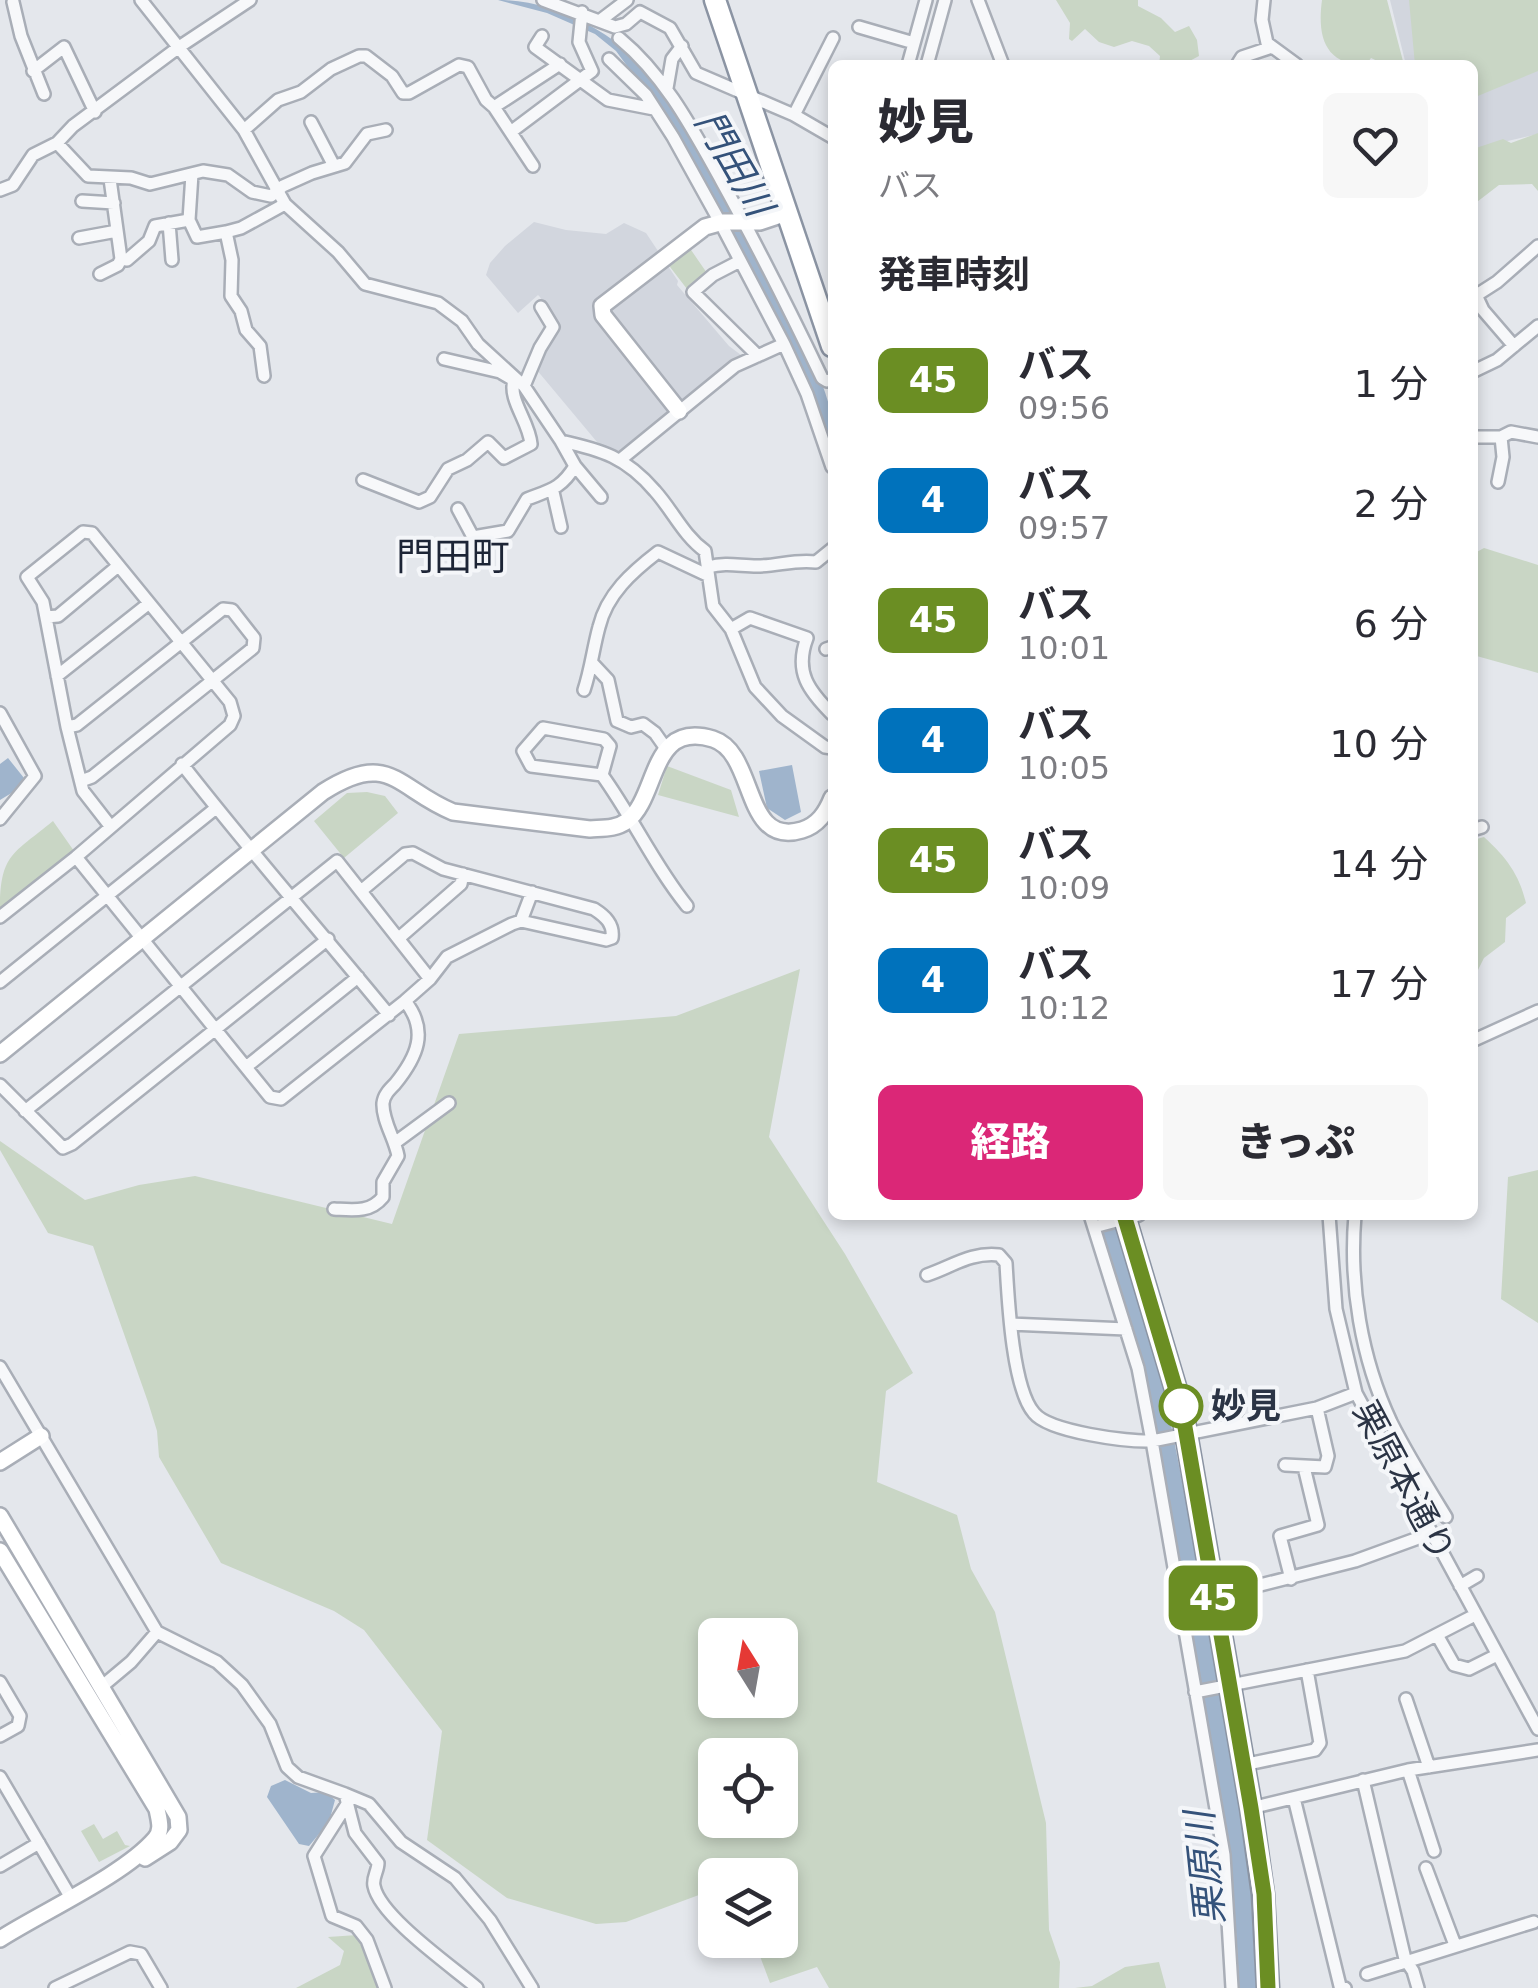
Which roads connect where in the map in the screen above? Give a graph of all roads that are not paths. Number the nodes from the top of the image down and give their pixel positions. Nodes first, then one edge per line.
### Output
1 (141, 0) edge
2 (250, 0) edge
3 (543, 0) edge
4 (627, 0) edge
5 (715, 0) edge
6 (926, 0) edge
7 (946, 0) edge
8 (978, 0) edge
9 (1264, 0) edge
10 (14, 1) edge
11 (642, 6) edge
12 (0, 12) edge
13 (581, 15) junction
14 (930, 18) junction
15 (602, 19) junction
16 (859, 26) dead end
17 (542, 36) dead end
18 (619, 38) dead end
19 (833, 38) dead end
20 (914, 43) junction
21 (682, 46) junction
22 (179, 47) junction
23 (1272, 47) junction
24 (609, 59) dead end
25 (909, 60) edge
26 (926, 60) edge
27 (1000, 60) edge
28 (1240, 60) edge
29 (1291, 60) edge
30 (560, 64) junction
31 (33, 71) junction
32 (581, 80) junction
33 (667, 90) junction
34 (44, 94) dead end
35 (746, 94) junction
36 (494, 107) junction
37 (654, 109) junction
38 (94, 112) junction
39 (794, 115) junction
40 (311, 122) dead end
41 (244, 130) junction
42 (386, 130) dead end
43 (512, 131) junction
44 (828, 134) edge
45 (57, 143) junction
46 (334, 166) junction
47 (533, 166) dead end
48 (192, 174) junction
49 (110, 179) junction
50 (2, 187) edge
51 (280, 192) junction
52 (82, 201) dead end
53 (114, 203) junction
54 (286, 204) junction
55 (787, 213) junction
56 (189, 220) junction
57 (732, 222) junction
58 (169, 223) junction
59 (117, 232) junction
60 (226, 232) junction
61 (79, 238) dead end
62 (1538, 246) edge
63 (121, 258) junction
64 (172, 260) dead end
65 (740, 261) junction
66 (100, 274) dead end
67 (1478, 293) edge
68 (1478, 302) edge
69 (542, 307) dead end
70 (1538, 326) edge
71 (828, 327) edge
72 (784, 344) junction
73 (1514, 346) junction
74 (758, 356) junction
75 (444, 359) dead end
76 (1478, 369) edge
77 (264, 376) dead end
78 (828, 381) edge
79 (518, 382) junction
80 (679, 411) junction
81 (1478, 437) edge
82 (1501, 437) junction
83 (1538, 438) edge
84 (560, 440) junction
85 (828, 455) edge
86 (620, 460) junction
87 (575, 466) junction
88 (363, 480) dead end
89 (1498, 482) dead end
90 (553, 492) junction
91 (601, 497) dead end
92 (458, 509) dead end
93 (561, 527) dead end
94 (828, 553) edge
95 (118, 566) junction
96 (707, 571) junction
97 (148, 604) junction
98 (46, 618) junction
99 (730, 628) junction
100 (181, 643) junction
101 (594, 664) junction
102 (57, 676) junction
103 (212, 682) junction
104 (584, 690) dead end
105 (828, 710) edge
106 (0, 712) edge
107 (67, 727) junction
108 (828, 748) edge
109 (667, 750) junction
110 (182, 764) junction
111 (602, 775) junction
112 (80, 781) junction
113 (828, 805) edge
114 (216, 808) junction
115 (632, 816) junction
116 (0, 819) edge
117 (111, 827) junction
118 (250, 851) junction
119 (76, 857) junction
120 (463, 874) junction
121 (361, 891) junction
122 (532, 892) junction
123 (106, 895) junction
124 (292, 896) junction
125 (687, 906) dead end
126 (0, 917) edge
127 (521, 921) junction
128 (399, 938) junction
129 (142, 939) junction
130 (328, 940) junction
131 (358, 977) junction
132 (430, 979) junction
133 (0, 982) edge
134 (180, 986) junction
135 (406, 1001) junction
136 (1538, 1011) edge
137 (389, 1014) junction
138 (214, 1028) junction
139 (1478, 1039) edge
140 (0, 1054) edge
141 (246, 1067) junction
142 (0, 1085) edge
143 (449, 1103) dead end
144 (25, 1111) junction
145 (396, 1142) junction
146 (334, 1209) dead end
147 (1128, 1220) edge
148 (1328, 1220) edge
149 (1355, 1220) edge
150 (1094, 1223) edge
151 (927, 1275) dead end
152 (1011, 1324) junction
153 (1126, 1329) junction
154 (0, 1367) edge
155 (1356, 1393) junction
156 (1317, 1408) junction
157 (42, 1436) junction
158 (1180, 1437) junction
159 (1155, 1441) junction
160 (0, 1462) edge
161 (1285, 1465) dead end
162 (1304, 1467) junction
163 (0, 1516) edge
164 (1446, 1517) dead end
165 (1432, 1532) junction
166 (0, 1551) edge
167 (1478, 1576) dead end
168 (1292, 1579) junction
169 (1460, 1586) junction
170 (1213, 1598) junction
171 (1476, 1616) junction
172 (158, 1632) junction
173 (1437, 1635) junction
174 (1497, 1654) junction
175 (1307, 1670) junction
176 (0, 1682) edge
177 (1224, 1686) junction
178 (100, 1688) junction
179 (1198, 1691) junction
180 (1406, 1698) dead end
181 (1538, 1728) edge
182 (0, 1736) edge
183 (127, 1747) junction
184 (1538, 1750) edge
185 (1243, 1765) junction
186 (1429, 1767) junction
187 (1408, 1770) junction
188 (0, 1777) edge
189 (1363, 1780) junction
190 (5, 1798) edge
191 (347, 1798) junction
192 (1294, 1798) junction
193 (1251, 1808) junction
194 (39, 1843) junction
195 (1434, 1851) dead end
196 (0, 1866) edge
197 (1426, 1868) dead end
198 (71, 1898) junction
199 (1534, 1922) dead end
200 (0, 1939) edge
201 (1455, 1946) junction
202 (1408, 1963) junction
203 (1368, 1974) dead end
204 (55, 1988) edge
205 (161, 1988) edge
206 (385, 1988) edge
207 (478, 1988) edge
208 (532, 1988) edge
209 (1232, 1988) edge
210 (1268, 1988) edge
211 (1345, 1988) edge
212 (1418, 1988) edge

1 - 22 street
2 - 22 street
3 - 13 street
4 - 15 street
5 - 35 highway
6 - 14 street
7 - 14 street
8 - 27 street
9 - 23 street
10 - 12 street
10 - 31 street
11 - 15 street
11 - 21 street
13 - 15 street
13 - 32 street
14 - 20 street
14 - 26 street
16 - 20 street
17 - 30 street
18 - 33 street
19 - 39 street
20 - 25 street
21 - 33 street
21 - 35 street
22 - 38 street
22 - 41 street
23 - 28 street
23 - 29 street
24 - 37 street
30 - 32 street
30 - 36 street
31 - 34 street
31 - 38 street
32 - 37 street
32 - 43 street
33 - 57 street
35 - 39 street
35 - 55 highway
36 - 41 street
36 - 43 street
37 - 57 street
38 - 45 street
39 - 44 street
40 - 46 street
41 - 51 street
42 - 46 street
43 - 47 street
45 - 49 street
45 - 50 street
46 - 51 street
48 - 49 street
48 - 51 street
48 - 56 street
49 - 53 street
51 - 54 street
52 - 53 street
53 - 59 street
54 - 60 street
54 - 79 street
55 - 57 street
55 - 71 highway
56 - 58 street
56 - 60 street
57 - 65 street
57 - 78 street
57 - 80 street
58 - 63 street
58 - 64 street
59 - 61 street
59 - 63 street
60 - 77 street
62 - 67 street
63 - 66 street
65 - 72 street
65 - 74 street
68 - 73 street
69 - 79 street
70 - 73 street
72 - 74 street
72 - 85 street
73 - 76 street
74 - 80 street
75 - 79 street
79 - 84 street
79 - 88 street
80 - 86 street
81 - 82 street
82 - 83 street
82 - 89 street
84 - 86 street
84 - 87 street
86 - 96 street
87 - 90 street
87 - 91 street
90 - 92 street
90 - 93 street
94 - 96 street
95 - 97 street
95 - 98 street
95 - 98 street
96 - 99 street
96 - 101 street
97 - 100 street
97 - 102 street
98 - 102 street
99 - 105 street
99 - 108 street
100 - 103 street
100 - 103 street
100 - 107 street
101 - 104 street
101 - 109 street
102 - 107 street
103 - 110 street
103 - 112 street
106 - 116 street
107 - 112 street
109 - 113 street
109 - 115 street
110 - 114 street
110 - 117 street
111 - 111 street
111 - 115 street
112 - 117 street
114 - 118 street
114 - 123 street
115 - 118 street
115 - 125 street
117 - 119 street
118 - 124 street
118 - 129 street
119 - 123 street
119 - 126 street
120 - 121 street
120 - 122 street
120 - 128 street
121 - 124 street
121 - 128 street
122 - 127 street
122 - 127 street
123 - 129 street
123 - 133 street
124 - 130 street
124 - 134 street
127 - 132 street
128 - 132 street
129 - 134 street
129 - 140 street
130 - 131 street
130 - 138 street
131 - 137 street
131 - 141 street
132 - 135 street
134 - 138 street
134 - 144 street
135 - 137 street
135 - 145 street
136 - 139 street
137 - 141 street
138 - 141 street
138 - 144 street
142 - 144 street
143 - 145 street
145 - 146 street
147 - 158 highway
148 - 155 street, 栗原本通り
149 - 164 street
150 - 153 street
151 - 152 street
152 - 153 street
152 - 159 street
153 - 159 street
154 - 157 street
155 - 156 street
155 - 165 street, 栗原本通り
156 - 158 street
156 - 162 street
157 - 160 street
157 - 172 street
158 - 159 street
158 - 170 highway
159 - 179 street
161 - 162 street
162 - 168 street
163 - 178 street
165 - 168 street
165 - 169 street, 栗原本通り
166 - 183 street
167 - 169 street
168 - 170 street
169 - 171 street, 栗原本通り
170 - 177 highway
171 - 173 street
171 - 174 street, 栗原本通り
172 - 178 street
172 - 191 street
173 - 174 street
173 - 175 street
174 - 181 street, 栗原本通り
175 - 177 street
175 - 185 street
176 - 182 street
177 - 179 street
177 - 185 highway
178 - 183 street
179 - 209 street
180 - 186 street
183 - 198 street
184 - 186 street
185 - 193 highway
186 - 187 street
187 - 189 street
187 - 195 street
188 - 190 street
189 - 192 street
189 - 202 street
190 - 194 street
191 - 206 street
191 - 207 street
191 - 208 street
192 - 193 street
192 - 211 street
193 - 210 highway
194 - 196 street
194 - 198 street
197 - 201 street
198 - 200 street
199 - 201 street
201 - 202 street
202 - 203 street
202 - 212 street
204 - 205 street

